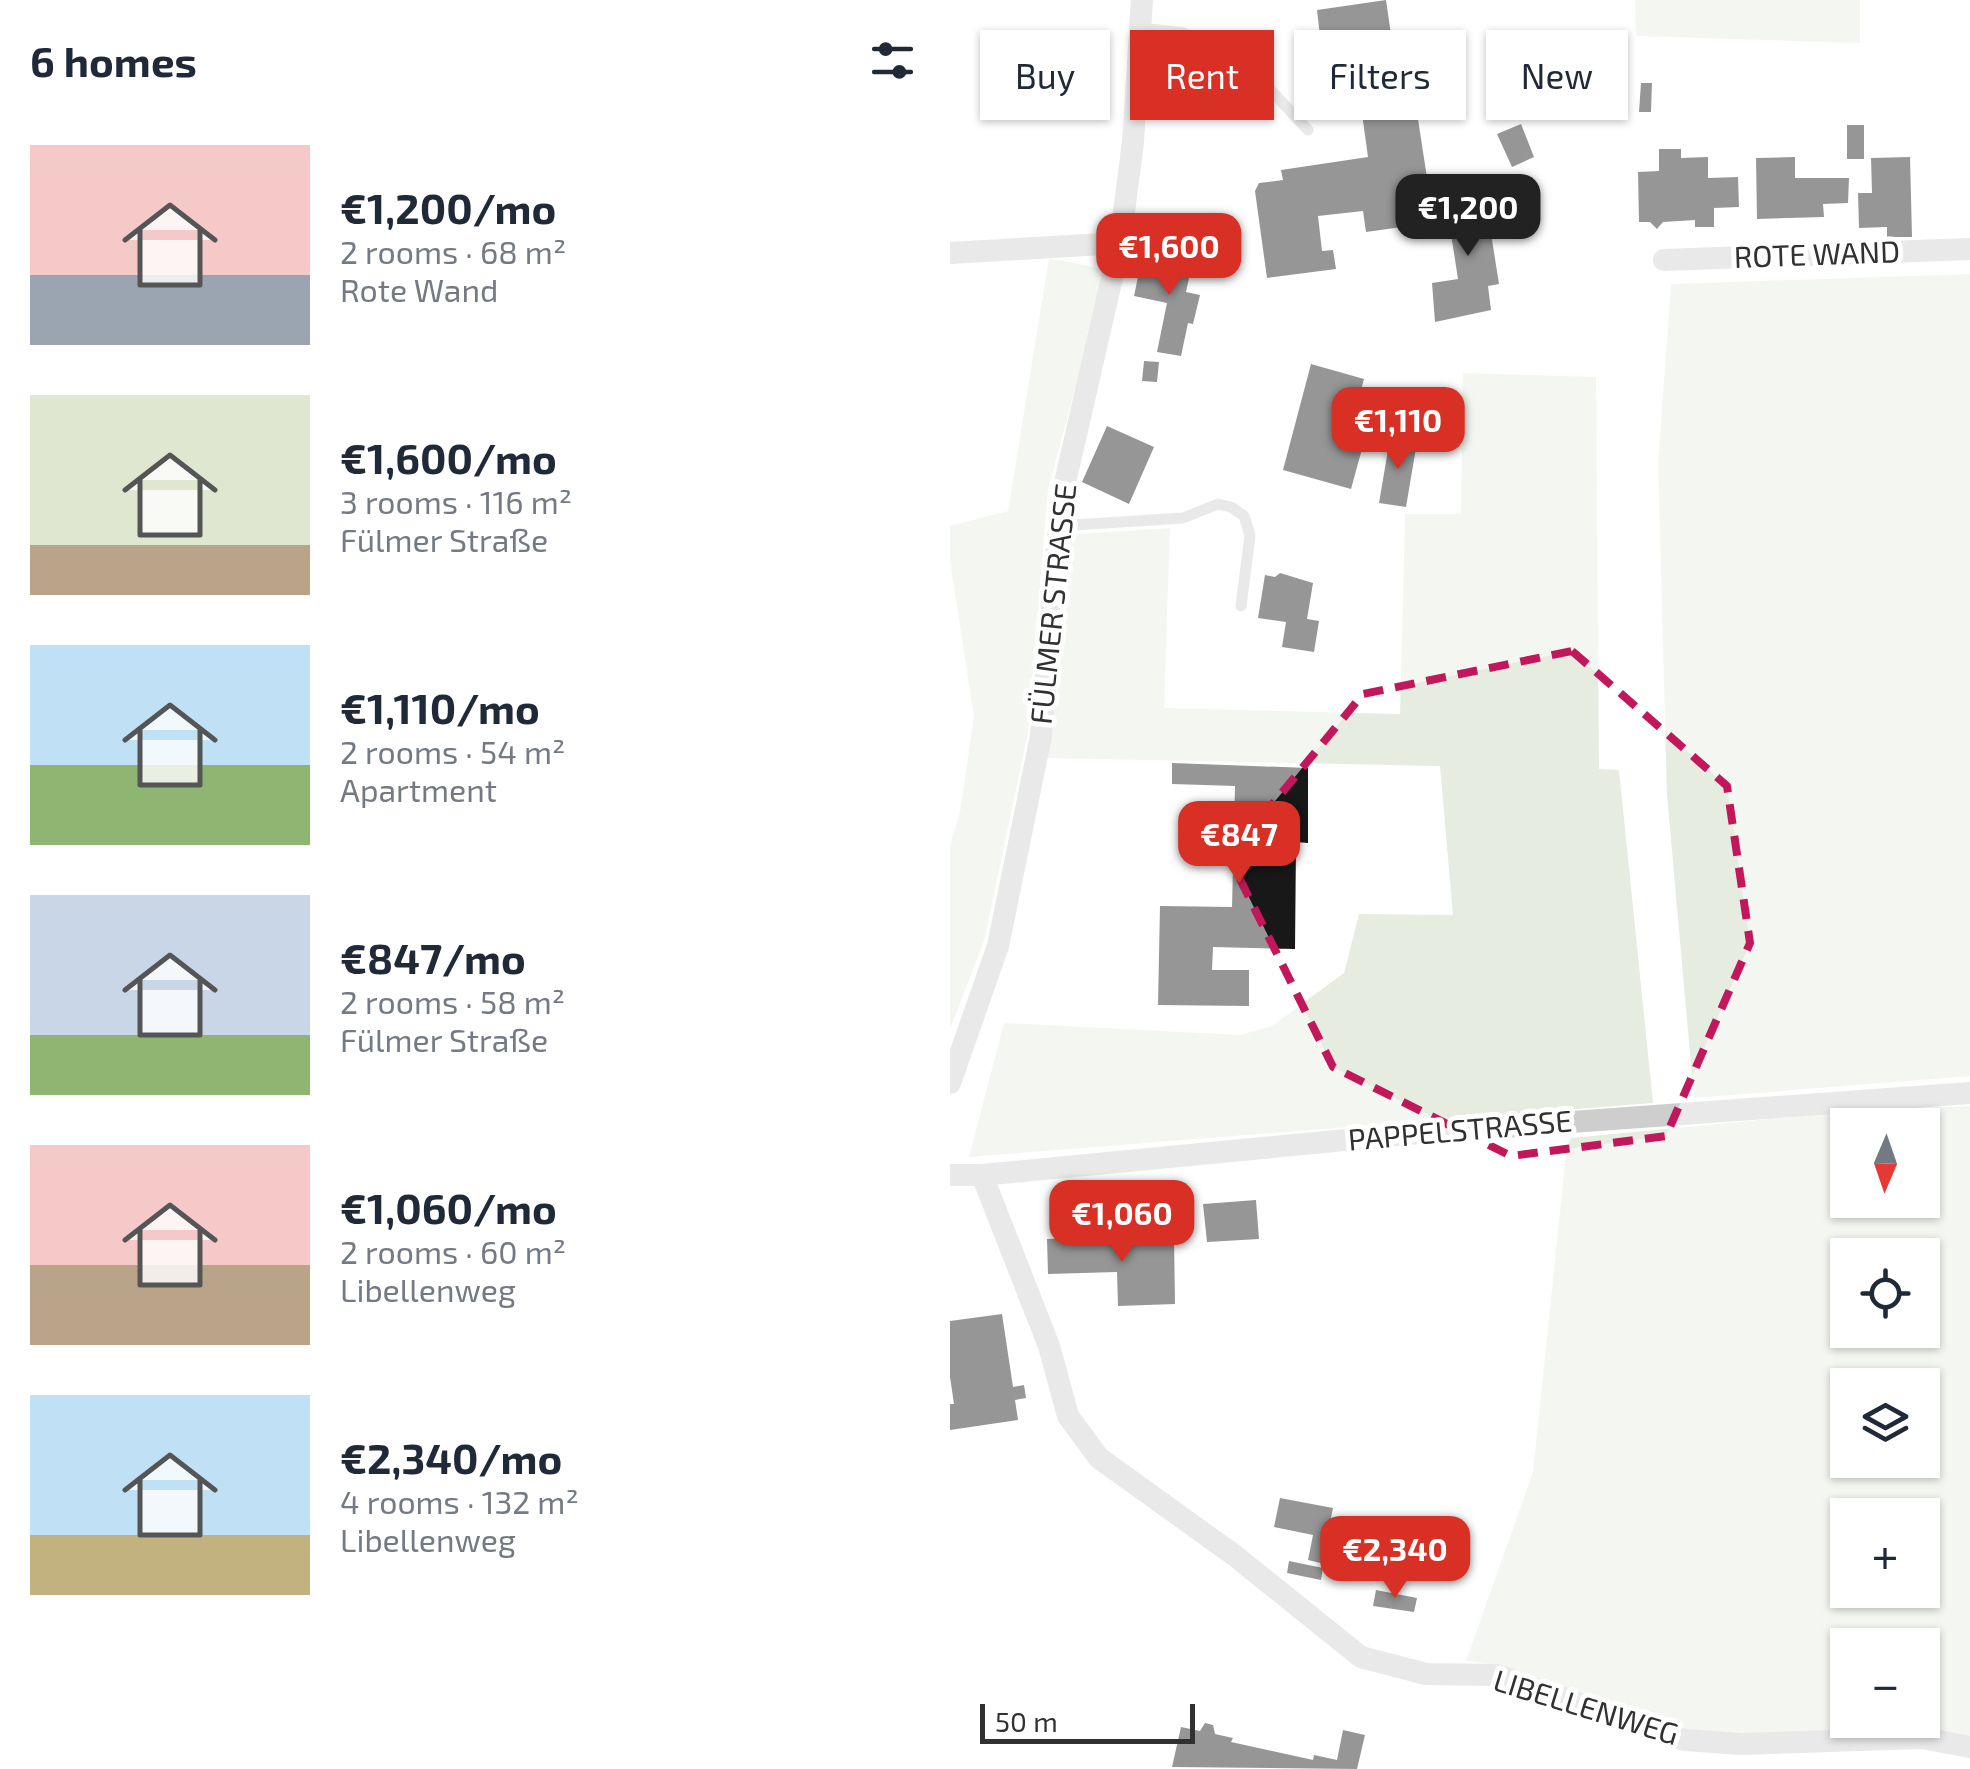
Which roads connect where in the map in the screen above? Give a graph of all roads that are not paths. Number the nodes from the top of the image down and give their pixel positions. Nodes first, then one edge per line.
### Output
1 (1142, 0) edge
2 (1141, 28) junction
3 (1308, 130) dead end
4 (1120, 243) junction
5 (1970, 250) edge
6 (950, 253) edge
7 (1664, 260) dead end
8 (1059, 526) junction
9 (1241, 606) dead end
10 (950, 1083) edge
11 (1970, 1093) edge
12 (950, 1175) edge
13 (982, 1175) junction
14 (1970, 1746) edge

1 - 2 street, FÜLMER STRASSE
2 - 3 lane
2 - 4 street, FÜLMER STRASSE
4 - 6 street
4 - 8 street, FÜLMER STRASSE
5 - 7 street, ROTE WAND
8 - 9 lane
8 - 10 street, FÜLMER STRASSE
11 - 13 street, PAPPELSTRASSE
12 - 13 street, PAPPELSTRASSE
13 - 14 street, LIBELLENWEG

